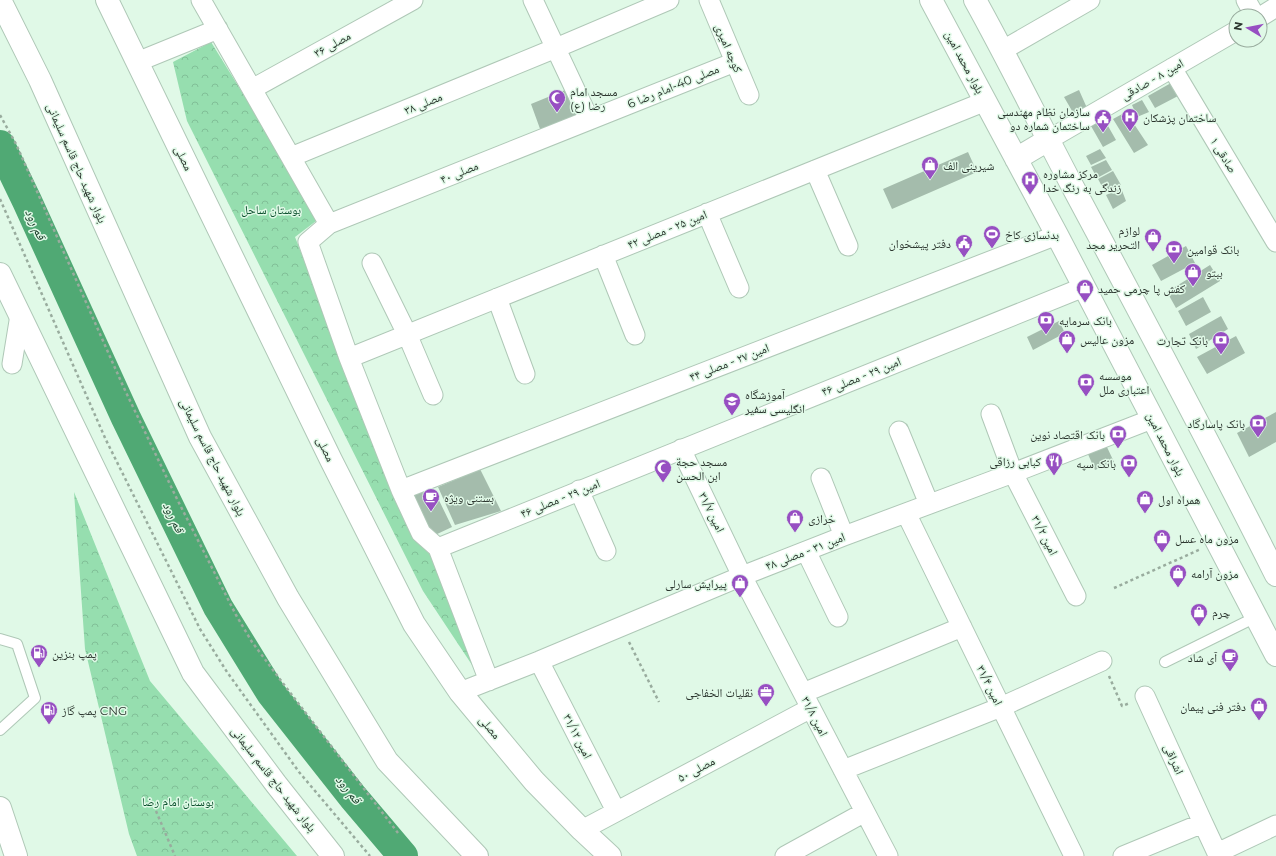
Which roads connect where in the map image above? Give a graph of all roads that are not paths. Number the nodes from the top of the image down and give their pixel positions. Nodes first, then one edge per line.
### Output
1 (0, 0) edge
2 (107, 0) edge
3 (201, 0) edge
4 (412, 0) edge
5 (533, 0) edge
6 (669, 0) edge
7 (709, 0) edge
8 (932, 0) edge
9 (975, 0) edge
10 (1090, 0) edge
11 (218, 29) junction
12 (1228, 36) edge
13 (556, 48) junction
14 (1003, 50) junction
15 (137, 62) junction
16 (735, 62) junction
17 (1172, 68) junction
18 (252, 89) junction
19 (749, 95) dead end
20 (986, 101) junction
21 (589, 119) junction
22 (1048, 140) junction
23 (291, 157) junction
24 (1016, 159) junction
25 (815, 170) junction
26 (707, 213) junction
27 (329, 224) junction
28 (1057, 235) junction
29 (1276, 242) edge
30 (848, 246) dead end
31 (603, 255) junction
32 (372, 263) dead end
33 (0, 274) edge
34 (1084, 287) junction
35 (739, 288) dead end
36 (497, 298) junction
37 (20, 315) junction
38 (407, 334) junction
39 (635, 335) dead end
40 (349, 358) junction
41 (12, 364) dead end
42 (525, 374) dead end
43 (433, 395) dead end
44 (991, 414) dead end
45 (1152, 419) junction
46 (899, 431) dead end
47 (681, 449) junction
48 (1013, 473) junction
49 (821, 478) dead end
50 (401, 490) junction
51 (580, 490) junction
52 (929, 504) junction
53 (906, 513) junction
54 (844, 536) junction
55 (438, 548) junction
56 (606, 551) dead end
57 (806, 551) junction
58 (1271, 552) edge
59 (1276, 575) edge
60 (742, 576) junction
61 (1076, 596) dead end
62 (838, 617) dead end
63 (1256, 617) junction
64 (962, 627) junction
65 (0, 639) edge
66 (1276, 655) edge
67 (539, 661) junction
68 (1102, 661) road end
69 (1165, 662) dead end
70 (489, 681) junction
71 (460, 692) junction
72 (1145, 696) road end
73 (807, 700) junction
74 (1001, 707) junction
75 (0, 730) edge
76 (843, 770) junction
77 (0, 808) edge
78 (616, 811) junction
79 (865, 812) junction
80 (1203, 823) junction
81 (1276, 825) edge
82 (582, 830) junction
83 (458, 836) junction
84 (16, 856) edge
85 (333, 856) edge
86 (469, 856) edge
87 (477, 856) edge
88 (610, 856) edge
89 (785, 856) edge
90 (888, 856) edge
91 (1074, 856) edge
92 (1123, 856) edge

1 - 83 main road, بلوار شهید حاج قاسم سلیمانی
2 - 15 main road, مصلی
3 - 11 street
4 - 18 street, مصلی ۳۶
5 - 13 street
6 - 13 street, مصلی ۳۸
7 - 16 street, کوچه امیری
8 - 20 main road, بلوار محمد امین
9 - 14 main road
10 - 14 street
11 - 15 street
11 - 18 street
12 - 17 street, امین ۸ - صادقی
13 - 21 street
13 - 23 street, مصلی ۳۸
14 - 22 main road
15 - 71 main road, مصلی
16 - 19 street, کوچه امیری
16 - 21 street, مصلی 40-امام رضا 6
17 - 22 street, امین ۸ - صادقی
17 - 29 street, صادقی ۱
18 - 23 street
20 - 24 main road, بلوار محمد امین
20 - 25 street, امین ۲۵ - مصلی ۴۲
21 - 27 street, مصلی ۴۰
22 - 24 main road
22 - 58 main road
23 - 27 street
24 - 28 main road, بلوار محمد امین
25 - 26 street, امین ۲۵ - مصلی ۴۲
25 - 30 street
26 - 31 street, امین ۲۵ - مصلی ۴۲
26 - 35 street
27 - 40 street, مصلی ۴۰
28 - 34 main road, بلوار محمد امین
28 - 50 street, امین ۲۷ - مصلی ۴۴
31 - 36 street, امین ۲۵ - مصلی ۴۲
31 - 39 street
32 - 38 street
33 - 37 main road, بلوار شهید حاج قاسم سلیمانی
34 - 45 main road, بلوار محمد امین
34 - 47 street, امین ۲۹ - مصلی ۴۶
36 - 38 street, امین ۲۵ - مصلی ۴۲
36 - 42 street
37 - 41 street
37 - 85 main road, بلوار شهید حاج قاسم سلیمانی
38 - 40 street, امین ۲۵ - مصلی ۴۲
38 - 43 street
40 - 50 street
44 - 48 street, امین ۳۱/۲
45 - 48 street, امین ۳۱ - مصلی ۴۸
45 - 63 main road, بلوار محمد امین
46 - 52 street
47 - 51 street, امین ۲۹ - مصلی ۴۶
47 - 60 street, امین ۳۱/۷
48 - 52 street, امین ۳۱ - مصلی ۴۸
48 - 61 street, امین ۳۱/۲
49 - 54 street
50 - 55 street
51 - 55 street, امین ۲۹ - مصلی ۴۶
51 - 56 street
52 - 53 street, امین ۳۱ - مصلی ۴۸
53 - 54 street, امین ۳۱ - مصلی ۴۸
53 - 64 street, امین ۳۱/۴
54 - 57 street, امین ۳۱ - مصلی ۴۸
55 - 70 street
57 - 60 street, امین ۳۱ - مصلی ۴۸
57 - 62 street
58 - 59 main road
60 - 67 street, امین ۳۱ - مصلی ۴۸
60 - 73 street, امین ۳۱/۸
63 - 66 main road, بلوار محمد امین
63 - 69 lane
64 - 73 street, مصلی ۵۰
64 - 74 street, امین ۳۱/۴
65 - 75 lane
67 - 70 street, امین ۳۱ - مصلی ۴۸
67 - 78 street, امین ۳۱/۱۲
68 - 74 street
70 - 71 street, امین ۳۱ - مصلی ۴۸
71 - 82 main road, مصلی
72 - 80 street, اشراقی
73 - 76 street, امین ۳۱/۸
73 - 78 street, مصلی ۵۰
74 - 76 street
74 - 91 street, امین ۳۱/۴
76 - 79 street, امین ۳۱/۸
77 - 84 main road
78 - 82 street, مصلی ۵۰
79 - 89 street
79 - 90 street, امین ۳۱/۸
80 - 81 street, اشراقی
80 - 92 street
82 - 88 main road, مصلی
83 - 86 main road
83 - 87 main road, بلوار شهید حاج قاسم سلیمانی

